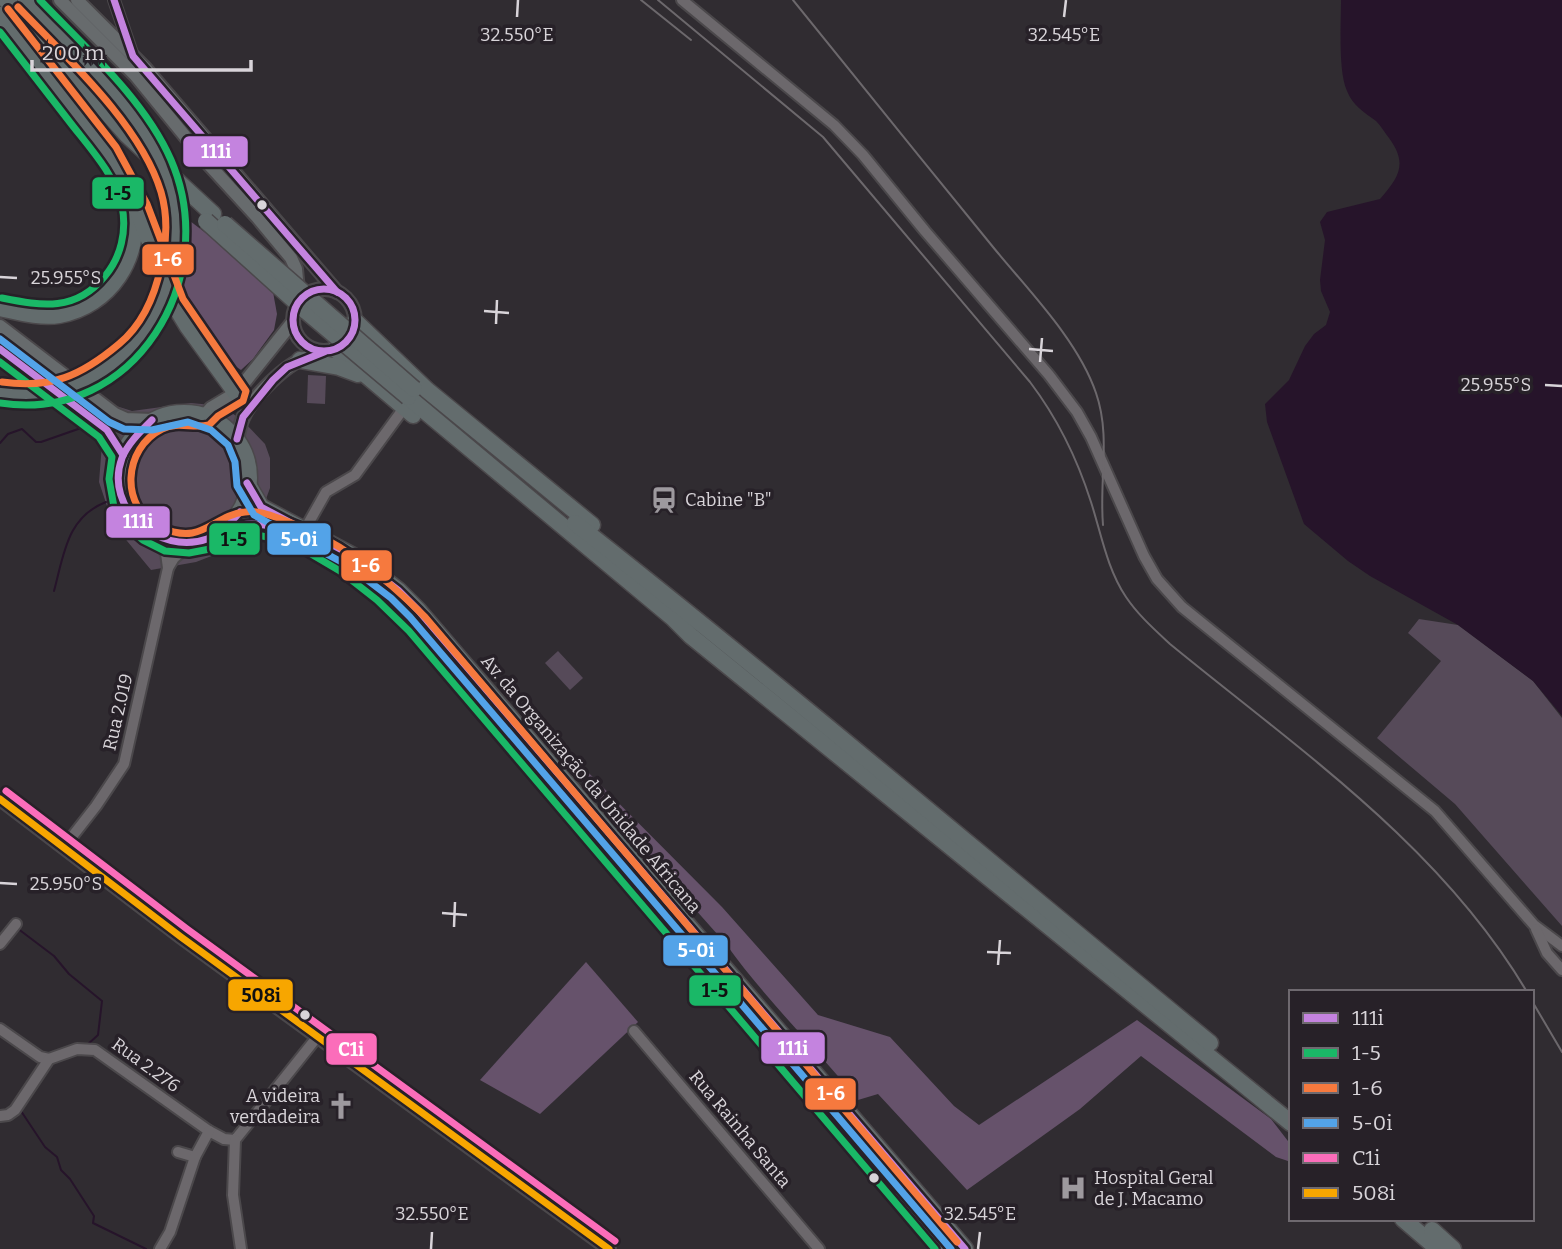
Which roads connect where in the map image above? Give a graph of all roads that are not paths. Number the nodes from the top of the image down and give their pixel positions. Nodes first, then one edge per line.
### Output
1 (6, 0) edge
2 (26, 0) edge
3 (60, 0) edge
4 (77, 0) edge
5 (114, 0) edge
6 (682, 0) edge
7 (689, 0) edge
8 (0, 13) edge
9 (698, 13) junction
10 (133, 56) junction
11 (128, 192) junction
12 (210, 217) junction
13 (337, 292) junction
14 (299, 300) junction
15 (0, 308) edge
16 (355, 321) junction
17 (291, 324) junction
18 (0, 326) edge
19 (0, 349) edge
20 (329, 351) junction
21 (300, 360) junction
22 (369, 380) junction
23 (0, 393) edge
24 (236, 393) junction
25 (409, 398) junction
26 (204, 416) junction
27 (152, 420) junction
28 (237, 439) junction
29 (123, 455) junction
30 (247, 483) junction
31 (229, 528) junction
32 (304, 531) junction
33 (153, 536) junction
34 (192, 543) junction
35 (168, 568) junction
36 (700, 621) junction
37 (0, 799) edge
38 (64, 847) junction
39 (16, 924) dead end
40 (1534, 925) junction
41 (0, 944) edge
42 (1562, 946) edge
43 (1562, 971) edge
44 (0, 1029) edge
45 (634, 1031) dead end
46 (318, 1036) junction
47 (49, 1059) junction
48 (1289, 1108) edge
49 (1, 1116) edge
50 (1289, 1121) edge
51 (209, 1131) junction
52 (235, 1140) junction
53 (178, 1152) dead end
54 (195, 1157) junction
55 (1405, 1221) edge
56 (1421, 1221) edge
57 (956, 1247) edge
58 (160, 1249) edge
59 (241, 1249) edge
60 (609, 1249) edge
61 (819, 1249) edge
62 (1438, 1249) edge
63 (1453, 1249) edge

1 - 12 highway
2 - 23 highway, bridge
3 - 14 main road
4 - 10 main road
5 - 10 street
6 - 9 street
7 - 9 street
8 - 11 highway
8 - 12 highway
9 - 40 street
10 - 13 main road
11 - 15 highway
11 - 24 highway
12 - 25 highway, bridge
13 - 14 main road
13 - 16 main road
14 - 17 main road
16 - 20 main road
16 - 36 highway
17 - 20 main road
17 - 24 main road
18 - 27 main road
19 - 29 main road
20 - 21 main road
20 - 22 highway
21 - 22 highway
21 - 28 main road
22 - 25 highway
24 - 26 main road
25 - 32 street
25 - 36 highway
25 - 50 highway
26 - 27 highway
26 - 28 highway
27 - 29 highway
28 - 30 highway
29 - 33 highway
30 - 31 highway
30 - 32 highway, Av. da Organização da Unidade Africana
31 - 34 highway
31 - 57 highway, Av. da Organização da Unidade Africana
32 - 57 highway, Av. da Organização da Unidade Africana
33 - 34 highway
33 - 35 street
34 - 35 street
35 - 38 street, Rua 2.019
36 - 48 highway
37 - 38 main road
38 - 46 main road
39 - 41 street
40 - 42 street
40 - 43 street
44 - 47 street
45 - 61 street, Rua Rainha Santa
46 - 52 street
46 - 60 main road
47 - 49 street
47 - 51 street, Rua 2.276
51 - 52 street, Rua 2.276
51 - 54 street
52 - 59 street
53 - 54 street
54 - 58 street
55 - 62 highway
56 - 63 highway

